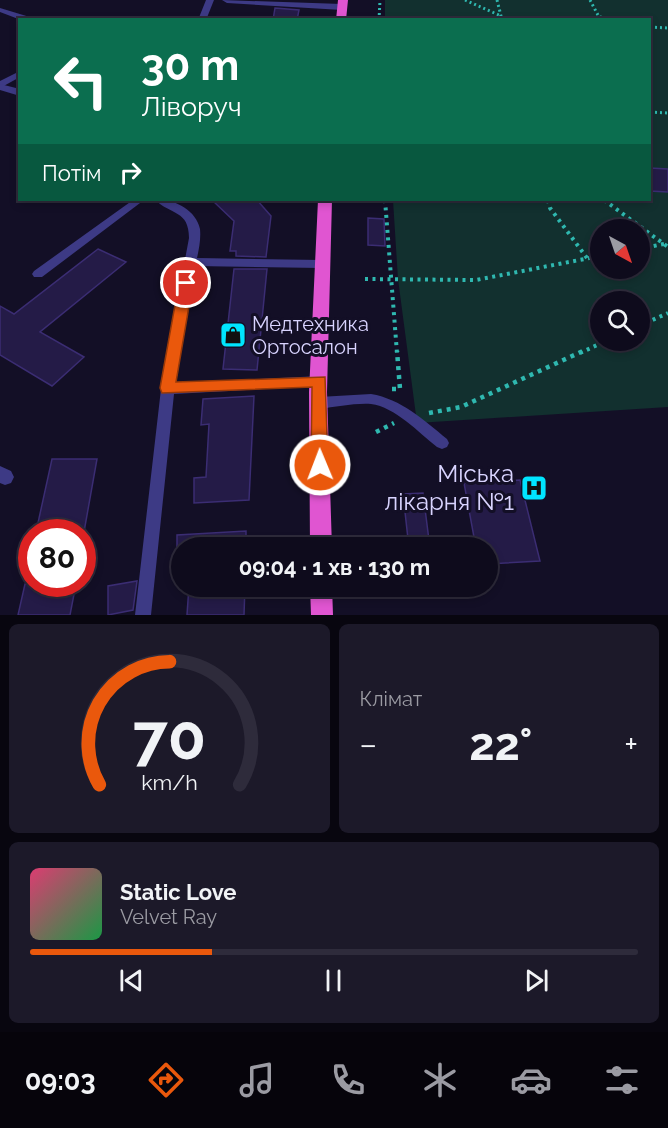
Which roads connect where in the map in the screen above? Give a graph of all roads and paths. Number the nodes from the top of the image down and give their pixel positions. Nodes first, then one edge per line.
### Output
1 (210, 0) edge
2 (227, 0) edge
3 (380, 0) edge
4 (465, 0) edge
5 (497, 0) edge
6 (591, 0) edge
7 (268, 1) edge
8 (343, 3) edge
9 (0, 10) edge
10 (24, 18) edge
11 (203, 18) edge
12 (341, 18) edge
13 (380, 18) edge
14 (502, 18) edge
15 (610, 18) edge
16 (651, 27) edge
17 (668, 28) edge
18 (18, 74) edge
19 (0, 86) edge
20 (18, 92) edge
21 (651, 112) edge
22 (668, 113) edge
23 (138, 201) edge
24 (162, 201) edge
25 (325, 201) edge
26 (385, 201) edge
27 (548, 201) edge
28 (605, 201) edge
29 (666, 245) edge
30 (650, 247) edge
31 (588, 258) joint
32 (190, 262) junction
33 (321, 264) junction
34 (38, 274) dead end
35 (365, 279) dead end
36 (389, 279) junction
37 (668, 313) edge
38 (650, 321) edge
39 (590, 349) edge
40 (320, 381) junction
41 (168, 388) junction
42 (390, 389) dead end
43 (319, 403) junction
44 (406, 416) junction
45 (376, 432) dead end
46 (442, 443) dead end
47 (321, 537) edge
48 (321, 597) edge
49 (143, 615) edge
50 (322, 615) edge

1 - 11 lane
2 - 7 street
3 - 13 path
4 - 14 path
5 - 14 path
6 - 15 path
7 - 8 street
8 - 12 highway
9 - 10 lane
16 - 17 path
18 - 19 lane
19 - 20 street
21 - 22 path
23 - 34 lane
24 - 32 lane
25 - 33 highway
26 - 36 path
27 - 31 path
28 - 29 path
29 - 30 path
31 - 36 path
32 - 33 lane
32 - 41 lane
33 - 40 highway
35 - 36 path
36 - 42 path
37 - 38 path
39 - 44 path
40 - 41 lane
40 - 43 highway
41 - 49 lane
43 - 44 lane
43 - 47 highway
44 - 45 path
44 - 46 lane
48 - 50 highway

